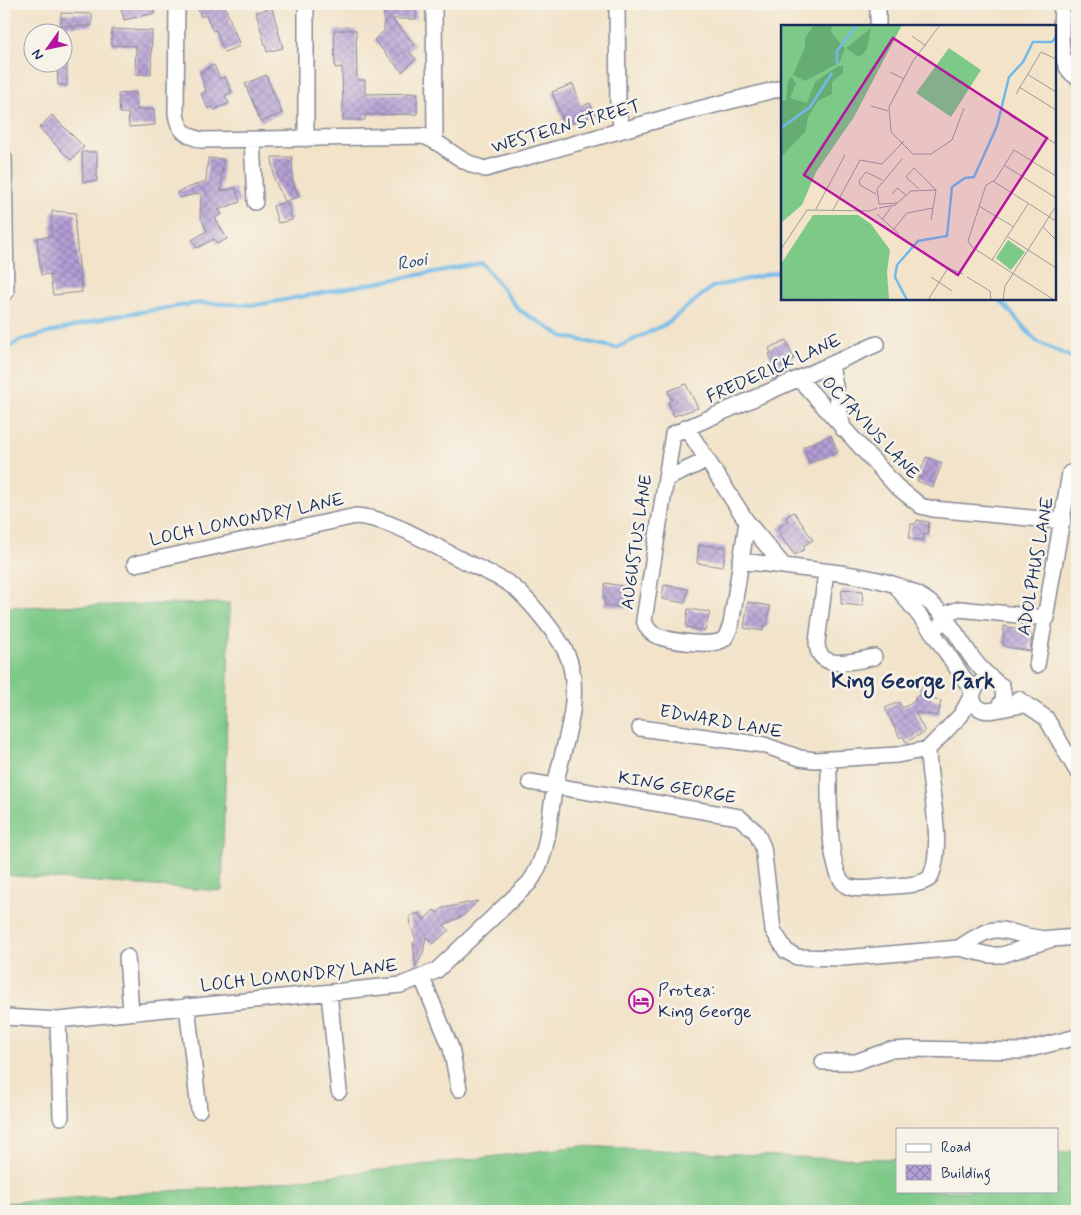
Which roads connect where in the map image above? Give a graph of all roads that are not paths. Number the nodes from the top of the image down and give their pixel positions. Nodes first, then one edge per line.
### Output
1 (177, 4) edge
2 (306, 4) edge
3 (434, 4) edge
4 (616, 4) edge
5 (878, 4) edge
6 (1062, 4) edge
7 (878, 25) edge
8 (1077, 77) edge
9 (781, 88) edge
10 (622, 130) junction
11 (306, 139) junction
12 (252, 140) junction
13 (435, 140) junction
14 (4, 158) edge
15 (254, 202) dead end
16 (6, 292) dead end
17 (877, 344) dead end
18 (832, 365) junction
19 (799, 379) junction
20 (686, 427) junction
21 (844, 429) junction
22 (707, 460) junction
23 (1070, 473) dead end
24 (666, 479) junction
25 (1063, 521) junction
26 (747, 522) junction
27 (740, 561) junction
28 (135, 564) dead end
29 (784, 566) junction
30 (826, 572) junction
31 (892, 583) junction
32 (944, 617) junction
33 (1047, 618) junction
34 (934, 634) junction
35 (874, 657) dead end
36 (1037, 665) dead end
37 (998, 683) junction
38 (973, 693) junction
39 (1024, 705) junction
40 (991, 709) junction
41 (961, 715) junction
42 (640, 728) dead end
43 (928, 749) junction
44 (828, 759) junction
45 (1077, 771) edge
46 (530, 782) dead end
47 (555, 787) junction
48 (1077, 937) edge
49 (1052, 940) junction
50 (959, 948) junction
51 (127, 957) dead end
52 (422, 978) junction
53 (329, 993) junction
54 (186, 1006) junction
55 (131, 1012) junction
56 (4, 1017) edge
57 (58, 1020) junction
58 (1077, 1038) edge
59 (823, 1062) dead end
60 (459, 1089) dead end
61 (339, 1091) dead end
62 (198, 1110) dead end
63 (61, 1118) dead end

1 - 12 street
2 - 11 street
3 - 13 street
4 - 10 street
5 - 7 street
6 - 8 street
9 - 10 street, WESTERN STREET
10 - 13 street, WESTERN STREET
11 - 12 street
11 - 13 street
12 - 15 street
14 - 16 street
17 - 18 street, FREDERICK LANE
18 - 19 street, FREDERICK LANE
18 - 21 street
19 - 20 street, FREDERICK LANE
19 - 21 street, OCTAVIUS LANE
20 - 22 street
20 - 24 street, AUGUSTUS LANE
21 - 25 street, OCTAVIUS LANE
22 - 24 street
22 - 26 street
23 - 25 street, ADOLPHUS LANE
24 - 27 street, AUGUSTUS LANE
25 - 33 street, ADOLPHUS LANE
26 - 27 street, AUGUSTUS LANE
26 - 29 street
27 - 29 street
28 - 47 street, LOCH LOMONDRY LANE
29 - 30 street
30 - 31 street
30 - 35 street
31 - 32 street
31 - 34 street
32 - 33 street
32 - 34 street
32 - 37 street
33 - 36 street, ADOLPHUS LANE
34 - 38 street
37 - 38 street
37 - 39 street
37 - 40 street
38 - 40 street
38 - 41 street
39 - 40 street
39 - 45 street
40 - 41 street
41 - 43 street
42 - 44 street, EDWARD LANE
43 - 44 street, EDWARD LANE
43 - 44 street
46 - 47 street, KING GEORGE
47 - 50 street, KING GEORGE
47 - 52 street, LOCH LOMONDRY LANE
48 - 49 street, KING GEORGE
49 - 50 street, KING GEORGE
49 - 50 street, KING GEORGE
51 - 55 street
52 - 53 street, LOCH LOMONDRY LANE
52 - 60 street
53 - 54 street, LOCH LOMONDRY LANE
53 - 61 street
54 - 55 street, LOCH LOMONDRY LANE
54 - 62 street
55 - 57 street, LOCH LOMONDRY LANE
56 - 57 street, LOCH LOMONDRY LANE
57 - 63 street
58 - 59 street

